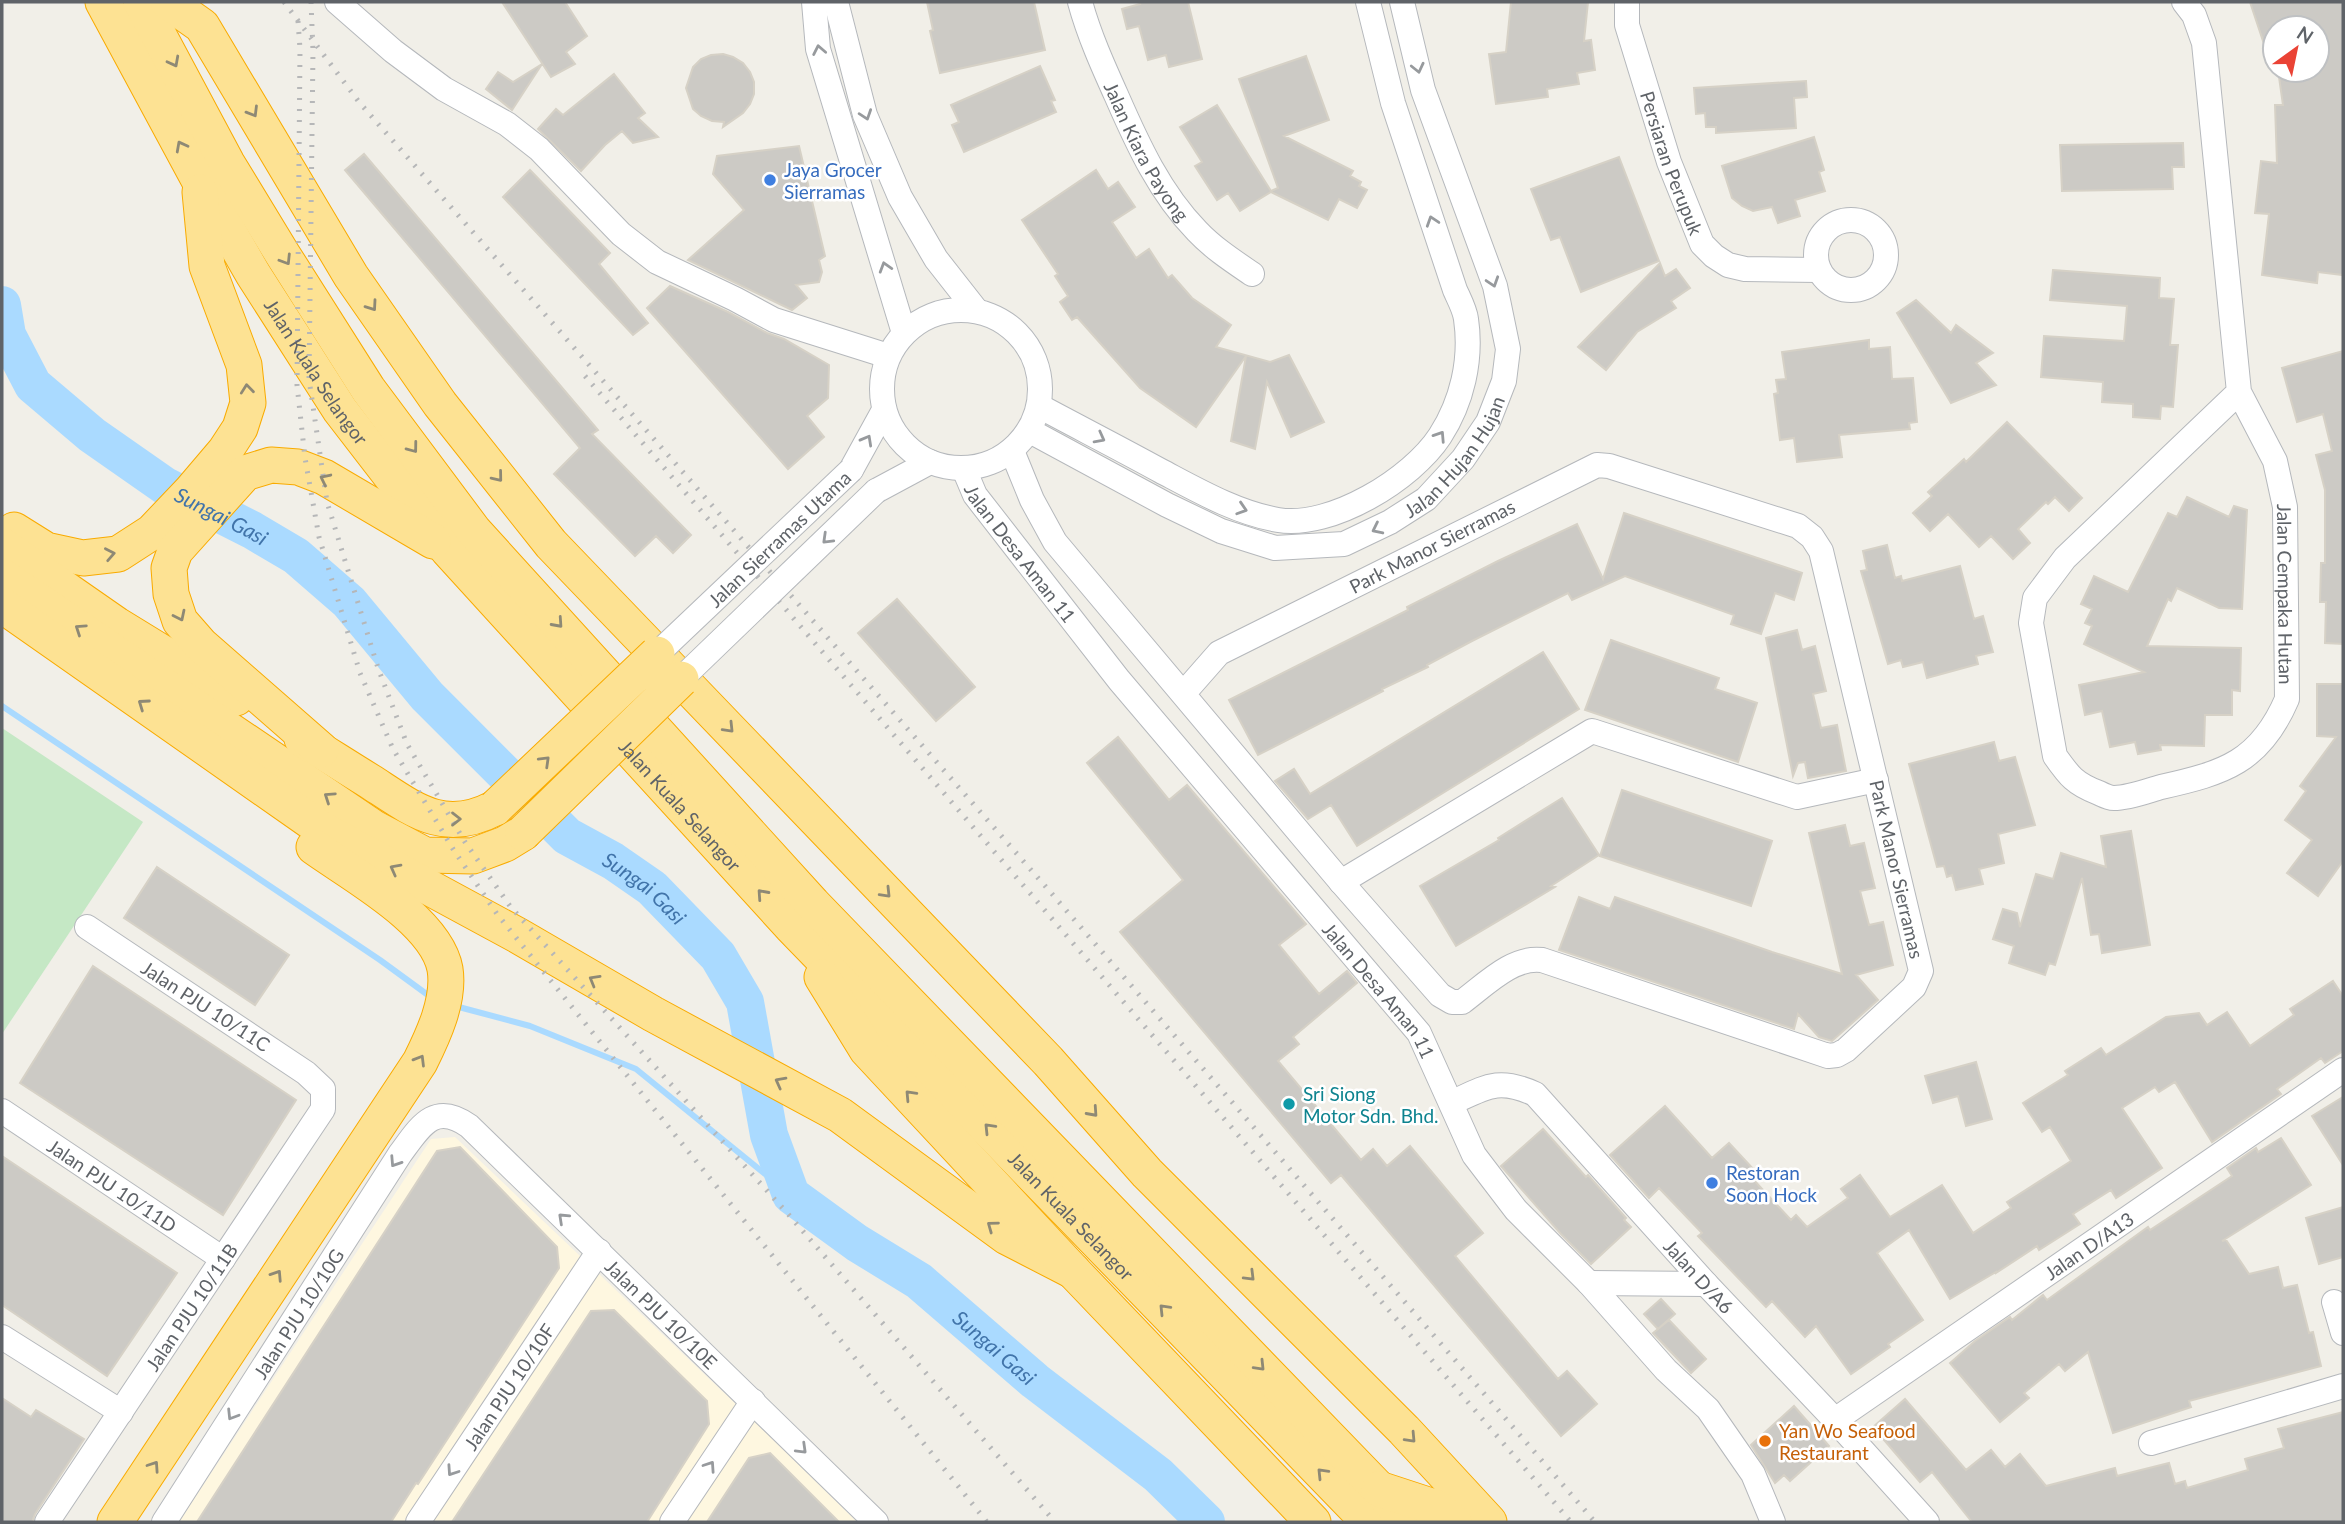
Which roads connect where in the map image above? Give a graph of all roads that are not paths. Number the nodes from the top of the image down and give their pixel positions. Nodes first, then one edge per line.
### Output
1 (103, 2) edge
2 (141, 2) edge
3 (167, 2) edge
4 (337, 2) edge
5 (814, 2) edge
6 (836, 2) edge
7 (1080, 2) edge
8 (1368, 2) edge
9 (1402, 2) edge
10 (1627, 2) edge
11 (2184, 2) edge
12 (199, 180) junction
13 (1819, 271) dead end
14 (1252, 274) dead end
15 (976, 310) junction
16 (904, 333) junction
17 (888, 356) junction
18 (2239, 392) junction
19 (1040, 406) junction
20 (884, 410) junction
21 (1030, 431) junction
22 (1012, 451) junction
23 (235, 462) junction
24 (930, 462) junction
25 (964, 469) junction
26 (2, 523) edge
27 (163, 542) junction
28 (2, 545) edge
29 (448, 550) junction
30 (2, 576) edge
31 (2, 605) edge
32 (657, 654) junction
33 (681, 679) junction
34 (1183, 694) junction
35 (186, 735) junction
36 (321, 750) junction
37 (1876, 780) junction
38 (1341, 883) junction
39 (791, 926) junction
40 (87, 927) dead end
41 (2343, 1070) edge
42 (323, 1089) joint
43 (1451, 1103) junction
44 (2, 1111) edge
45 (442, 1115) joint
46 (599, 1251) junction
47 (223, 1259) junction
48 (1073, 1271) junction
49 (1589, 1283) junction
50 (1706, 1284) junction
51 (2334, 1302) dead end
52 (2343, 1333) edge
53 (2, 1337) edge
54 (2343, 1386) edge
55 (753, 1401) junction
56 (121, 1412) junction
57 (1835, 1420) junction
58 (2151, 1443) dead end
59 (1379, 1489) junction
60 (47, 1522) edge
61 (115, 1522) edge
62 (164, 1522) edge
63 (418, 1522) edge
64 (672, 1522) edge
65 (876, 1522) edge
66 (1313, 1522) edge
67 (1369, 1522) edge
68 (1408, 1522) edge
69 (1454, 1522) edge
70 (1489, 1522) edge
71 (1773, 1522) edge
72 (1927, 1522) edge

12 -> 1 highway, Jalan Kuala Selangor
2 -> 59 highway, Jalan Kuala Selangor
3 -> 32 highway
4 - 17 street
16 -> 5 street
6 -> 15 street
7 - 14 street, Jalan Kiara Payong
19 -> 8 street, Jalan Hujan Hujan
9 -> 21 street, Jalan Hujan Hujan
10 - 13 street, Persiaran Perupuk
11 - 18 street, Jalan Cempaka Hutan
23 -> 12 highway
12 - 29 highway, Jalan Kuala Selangor
15 - 16 street
15 - 19 street
16 - 17 street
17 - 20 street
18 - 18 street, Jalan Cempaka Hutan
19 - 21 street
20 - 24 street
32 -> 20 street, Jalan Sierramas Utama, bridge
21 - 22 street
22 - 25 street
22 - 34 street, Park Manor Sierramas
23 - 27 highway
29 -> 23 highway
24 - 25 street
24 -> 33 street, Jalan Sierramas Utama, bridge
25 - 43 street, Jalan Desa Aman 11
26 -> 27 highway
27 -> 36 highway
28 - 36 highway
39 -> 29 highway, Jalan Kuala Selangor
33 -> 30 highway, bridge
35 -> 31 highway
32 - 33 highway
36 -> 32 highway, bridge
33 -> 70 highway
34 - 37 street, Park Manor Sierramas
34 - 38 street, Park Manor Sierramas
48 -> 35 highway
61 -> 35 highway
37 - 38 street
37 - 38 street, Park Manor Sierramas
48 -> 39 highway
67 -> 39 highway, Jalan Kuala Selangor
40 - 42 street, Jalan PJU 10/11C
41 - 57 street, Jalan D/A13
42 - 47 street, Jalan PJU 10/11B
43 - 49 street, Jalan Desa Aman 11
43 - 50 street, Jalan D/A6
44 - 47 street, Jalan PJU 10/11D
46 -> 45 street, Jalan PJU 10/10E
45 -> 62 street, Jalan PJU 10/10G
46 - 55 street, Jalan PJU 10/10E
46 -> 63 street, Jalan PJU 10/10F
47 - 56 street, Jalan PJU 10/11B
48 - 66 highway
49 - 50 street
49 - 71 street, Jalan Desa Aman 11
50 - 57 street, Jalan D/A6
51 - 52 street
53 - 56 street
54 - 58 street
64 -> 55 street
55 -> 65 street, Jalan PJU 10/10E
56 - 60 street, Jalan PJU 10/11B
57 - 72 street, Jalan D/A6
59 - 68 highway, Jalan Kuala Selangor
59 - 69 highway

